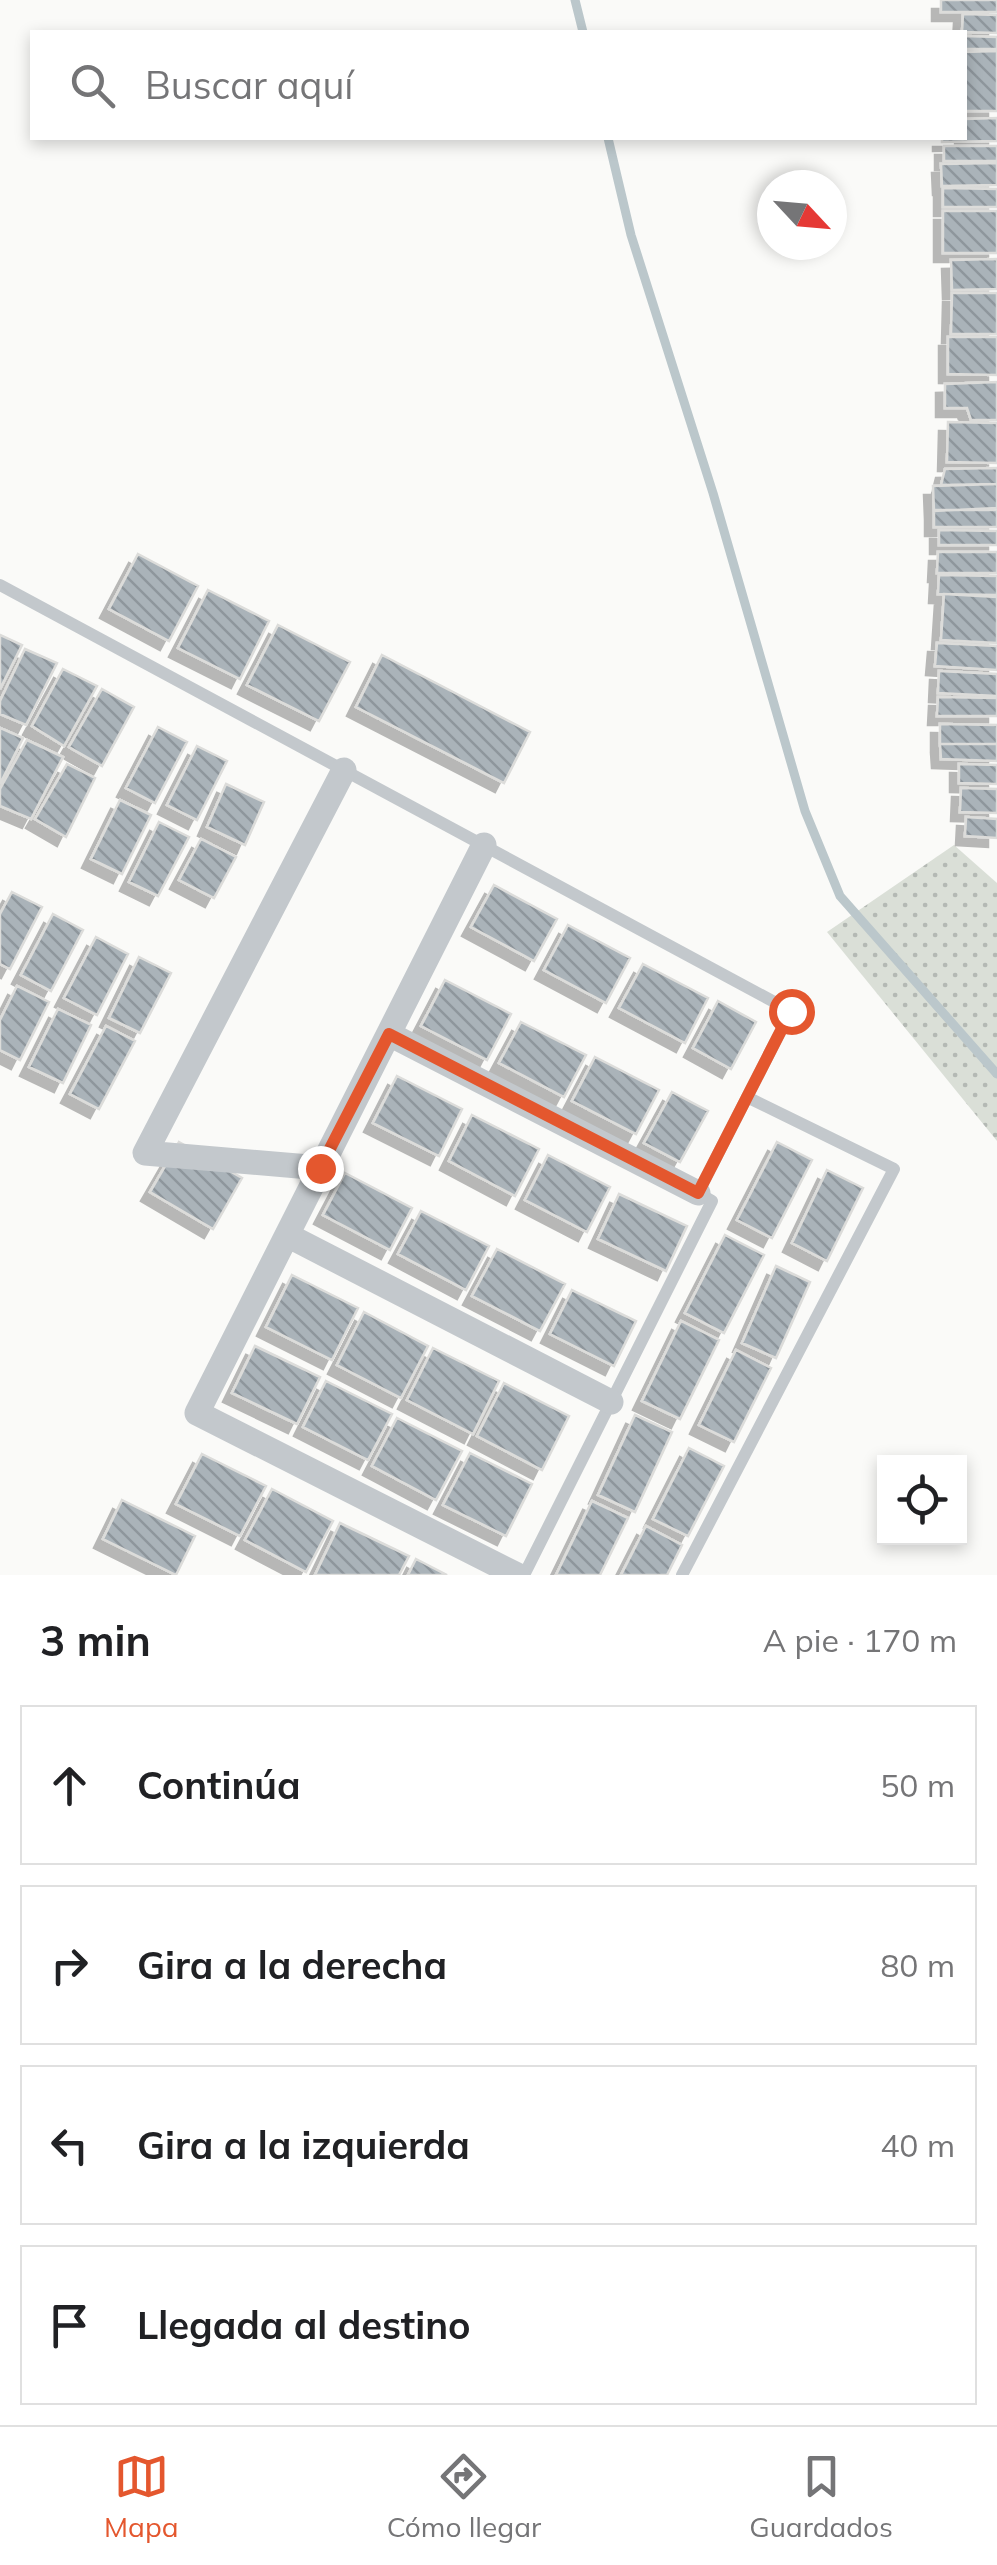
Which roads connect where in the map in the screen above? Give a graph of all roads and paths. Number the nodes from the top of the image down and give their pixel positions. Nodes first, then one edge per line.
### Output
1 (0, 584) edge
2 (344, 770) junction
3 (484, 845) junction
4 (389, 1034) junction
5 (747, 1097) junction
6 (320, 1168) junction
7 (698, 1193) junction
8 (287, 1235) junction
9 (611, 1402) junction
10 (520, 1575) edge
11 (682, 1575) edge

1 - 2 lane
2 - 3 lane
2 - 6 street
3 - 4 street
3 - 5 lane
4 - 6 street
4 - 7 street
5 - 7 lane
5 - 11 lane
6 - 8 street
7 - 9 lane
8 - 9 street
8 - 10 street
9 - 10 lane

